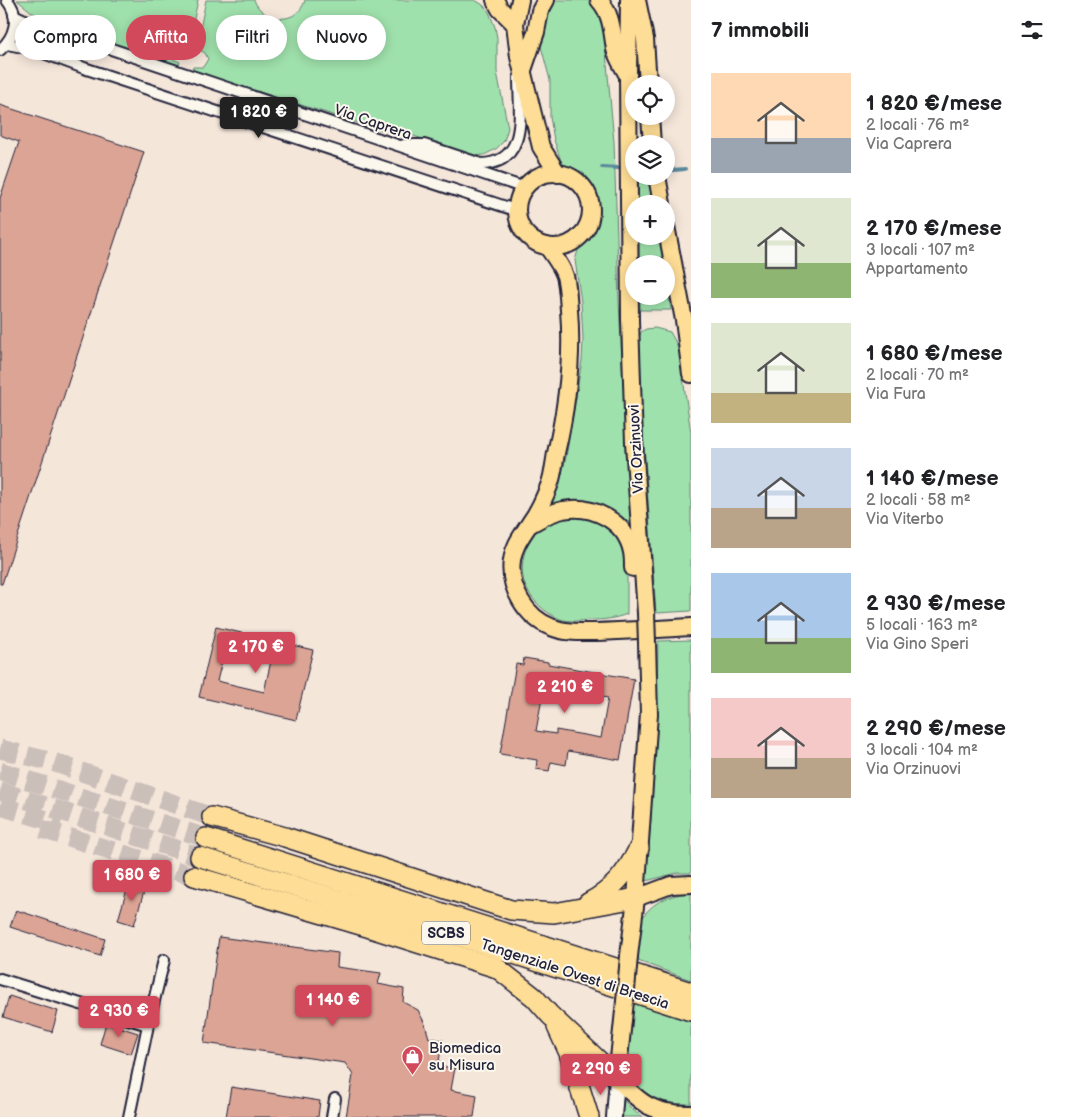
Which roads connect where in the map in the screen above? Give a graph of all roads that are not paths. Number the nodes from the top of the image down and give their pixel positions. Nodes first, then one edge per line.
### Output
1 (7, 0) edge
2 (495, 0) edge
3 (520, 0) edge
4 (546, 0) edge
5 (599, 0) edge
6 (616, 0) edge
7 (629, 0) edge
8 (638, 0) edge
9 (14, 15) junction
10 (515, 24) junction
11 (4, 47) edge
12 (521, 65) junction
13 (627, 75) edge
14 (628, 75) edge
15 (628, 75) edge
16 (647, 75) edge
17 (628, 125) edge
18 (396, 146) junction
19 (541, 147) junction
20 (558, 174) junction
21 (530, 184) junction
22 (518, 211) junction
23 (572, 243) junction
24 (670, 245) edge
25 (547, 246) junction
26 (564, 274) junction
27 (691, 374) edge
28 (530, 524) junction
29 (646, 613) junction
30 (691, 627) edge
31 (640, 848) junction
32 (691, 884) edge
33 (636, 898) junction
34 (576, 910) junction
35 (164, 960) dead end
36 (0, 979) edge
37 (691, 992) edge
38 (691, 1011) edge
39 (550, 1015) junction
40 (148, 1025) junction
41 (618, 1078) junction
42 (336, 1098) dead end
43 (691, 1114) edge
44 (129, 1117) edge
45 (332, 1117) edge
46 (589, 1117) edge
47 (614, 1117) edge

1 - 9 street
2 - 10 main road
3 - 10 main road
4 - 12 main road
5 - 13 main road
6 - 14 main road
7 - 15 main road, Via Orzinuovi
8 - 16 main road
9 - 11 street
9 - 18 street, Via Caprera
10 - 12 main road
11 - 22 street
12 - 18 street
12 - 19 main road
17 - 29 main road, Via Orzinuovi
18 - 21 street, Via Caprera
19 - 20 main road
19 - 21 main road
20 - 21 main road
20 - 23 main road
21 - 22 main road
22 - 25 main road
23 - 25 main road
23 - 26 main road
24 - 27 main road
25 - 26 main road
26 - 28 main road
28 - 29 main road
28 - 30 main road
29 - 31 main road, Via Orzinuovi, bridge
31 - 33 main road, Via Orzinuovi
31 - 34 highway
32 - 33 main road
33 - 34 highway
33 - 41 main road, Via Orzinuovi, bridge
34 - 37 highway, Tangenziale Ovest di Brescia / SCBS
35 - 40 street
36 - 40 street
38 - 39 highway, Tangenziale Ovest di Brescia / SCBS
39 - 41 highway
39 - 46 highway
40 - 44 street
41 - 43 main road
41 - 47 main road, Via Orzinuovi
42 - 45 street

